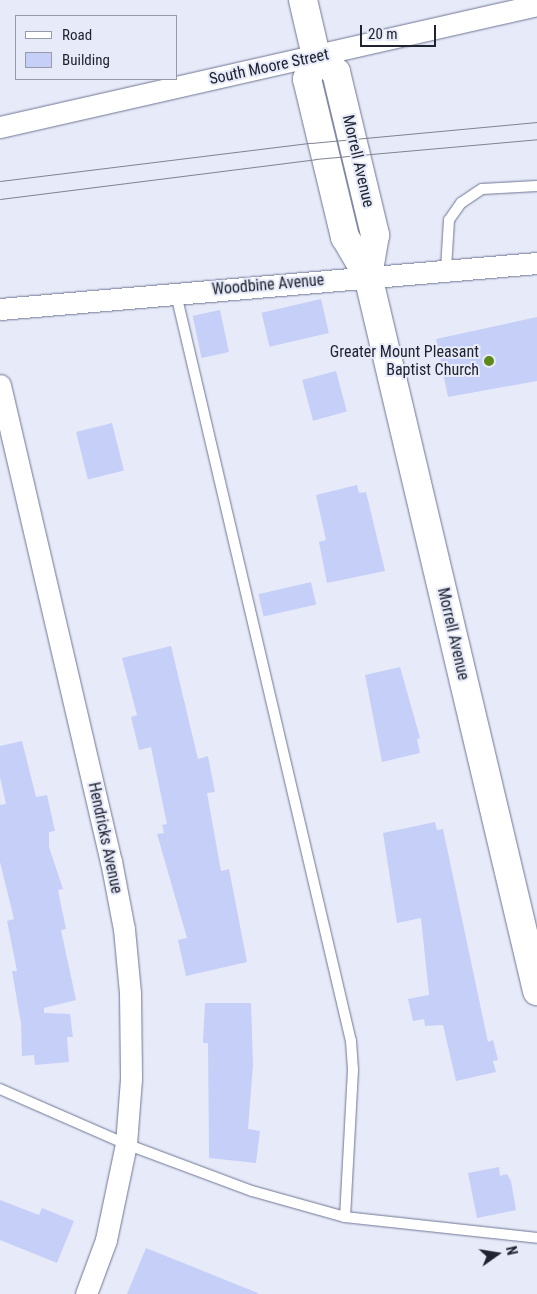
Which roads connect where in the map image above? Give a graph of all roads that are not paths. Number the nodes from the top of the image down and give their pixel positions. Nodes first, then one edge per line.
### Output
1 (303, 0) edge
2 (537, 5) edge
3 (316, 56) junction
4 (0, 127) edge
5 (537, 186) edge
6 (537, 263) edge
7 (446, 269) junction
8 (368, 276) junction
9 (176, 294) junction
10 (0, 309) edge
11 (0, 385) edge
12 (537, 991) edge
13 (0, 1089) edge
14 (126, 1144) junction
15 (345, 1217) junction
16 (537, 1238) edge
17 (86, 1294) edge

1 - 3 street
2 - 3 street, South Moore Street
3 - 4 street, South Moore Street
3 - 8 street, Morrell Avenue
5 - 7 lane
6 - 7 street, Woodbine Avenue
7 - 8 street, Woodbine Avenue
8 - 9 street, Woodbine Avenue
8 - 12 street, Morrell Avenue
9 - 10 street, Woodbine Avenue
9 - 15 lane
11 - 14 street, Hendricks Avenue
13 - 14 lane
14 - 15 lane
14 - 17 street, Hendricks Avenue
15 - 16 lane

